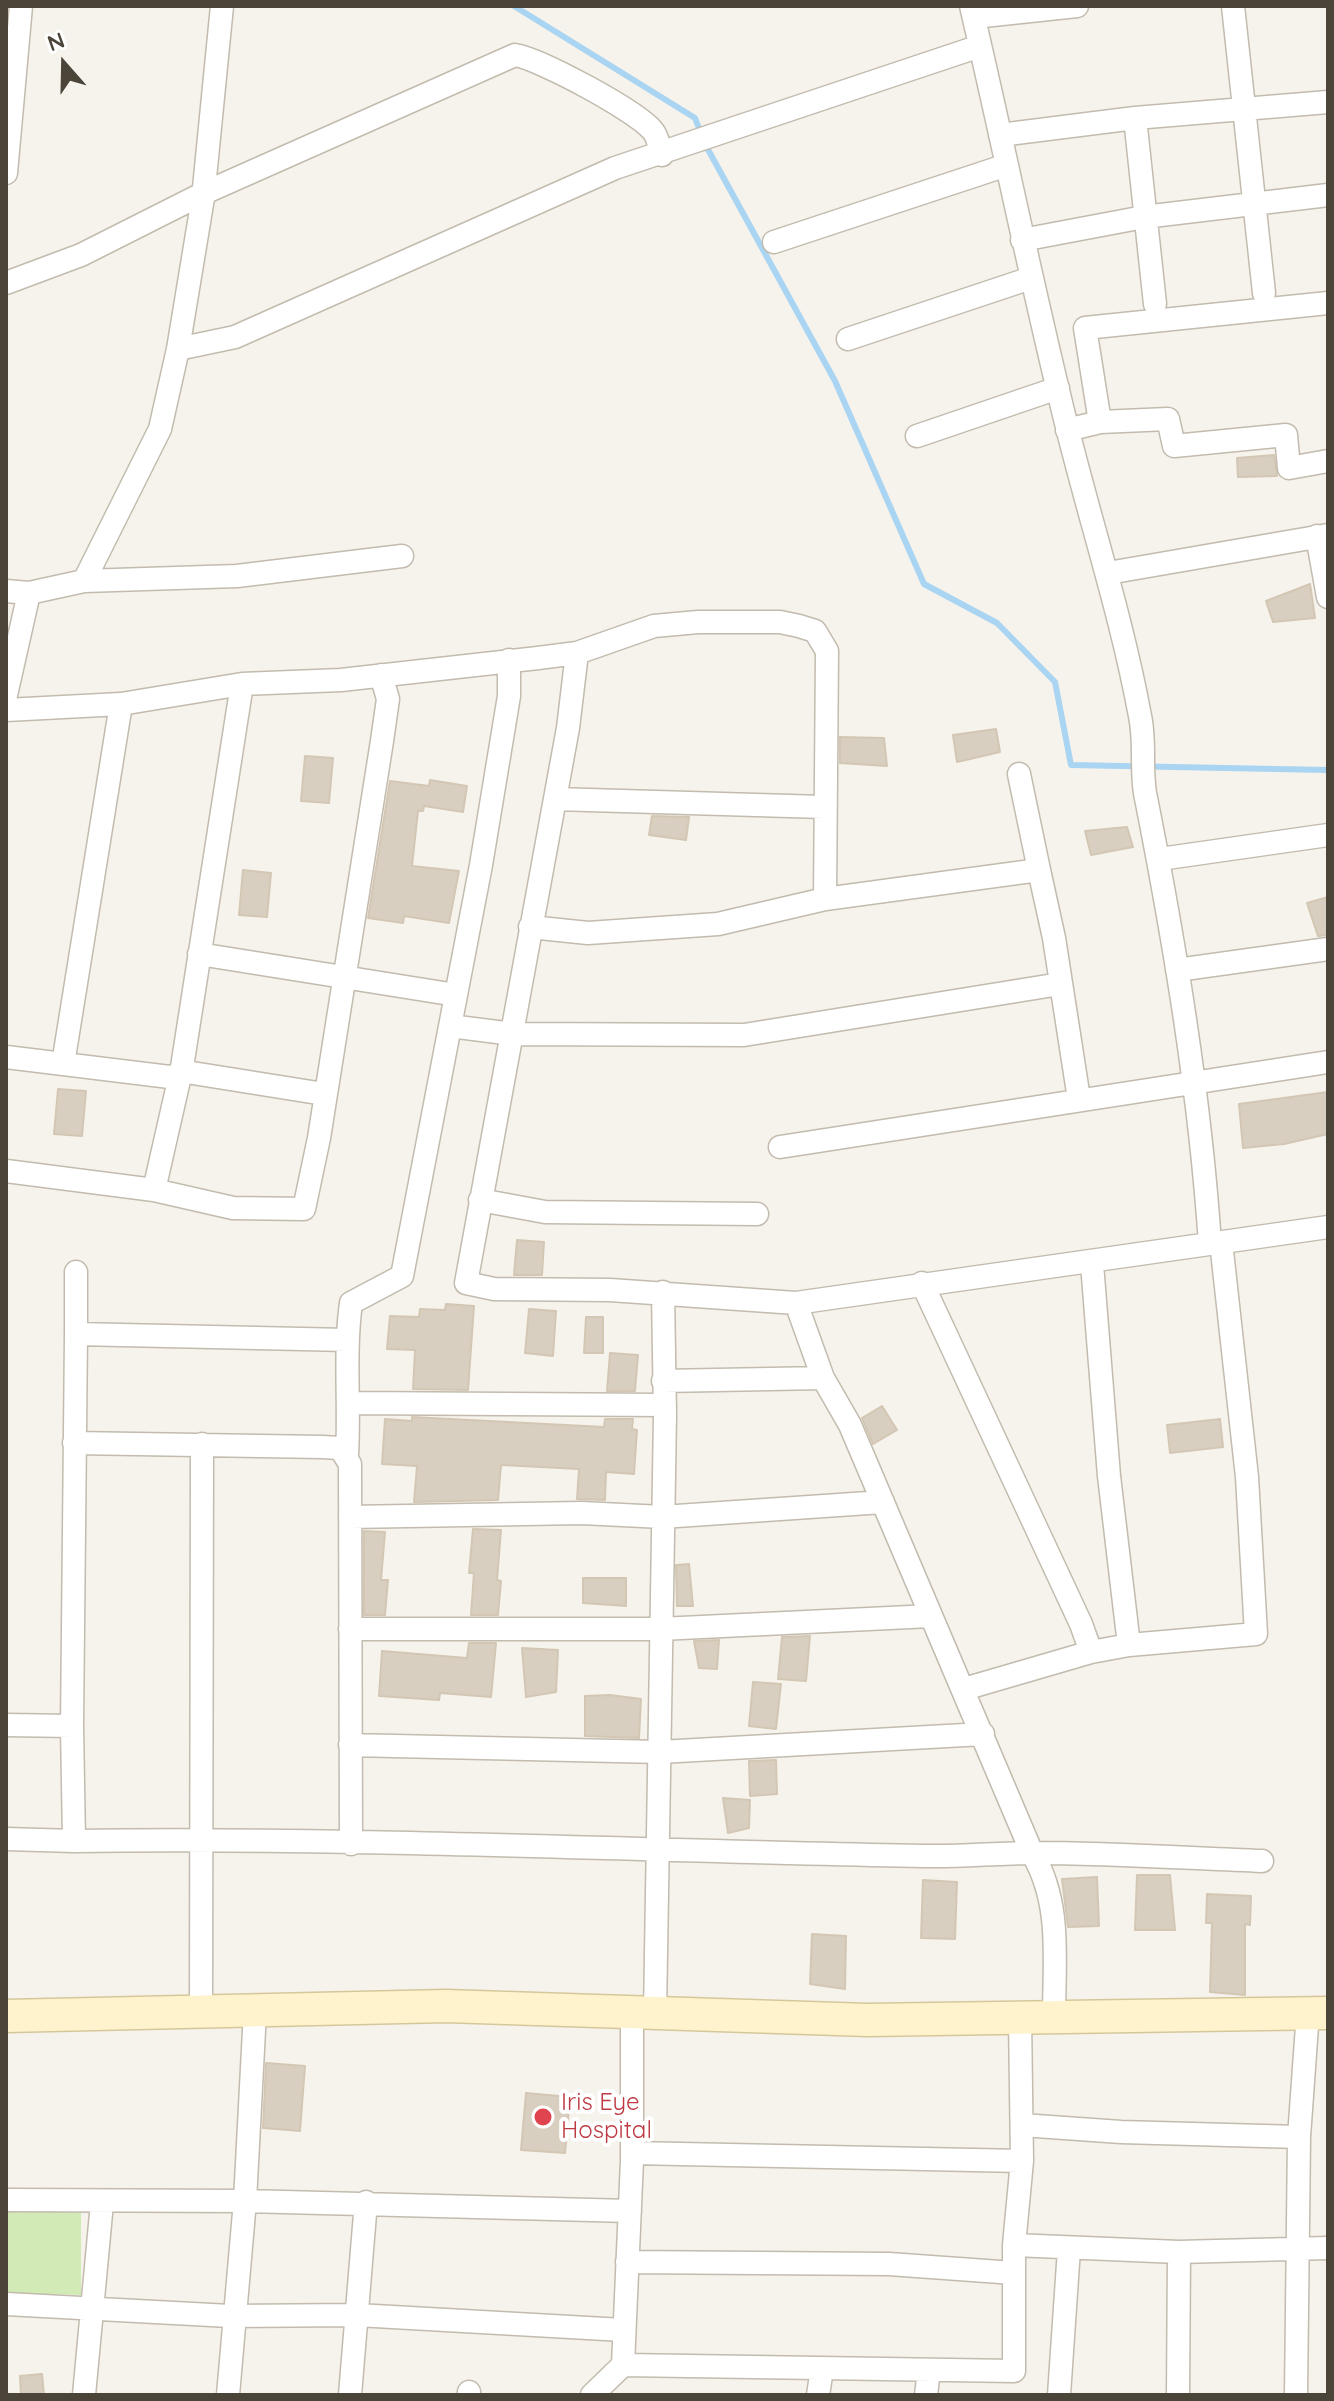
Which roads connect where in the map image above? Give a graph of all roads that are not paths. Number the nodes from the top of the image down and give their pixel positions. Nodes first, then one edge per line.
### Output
1 (21, 6) edge
2 (222, 6) edge
3 (1077, 6) edge
4 (1233, 6) edge
5 (973, 12) edge
6 (980, 46) junction
7 (1328, 102) edge
8 (1243, 111) junction
9 (1135, 118) junction
10 (1000, 135) junction
11 (662, 155) junction
12 (1007, 165) junction
13 (6, 173) edge
14 (204, 193) junction
15 (1328, 195) edge
16 (1255, 204) junction
17 (1144, 217) junction
18 (1022, 240) junction
19 (774, 242) dead end
20 (1031, 278) junction
21 (6, 283) edge
22 (1264, 293) dead end
23 (1328, 303) edge
24 (1155, 304) dead end
25 (848, 339) dead end
26 (178, 349) junction
27 (1058, 388) junction
28 (1100, 422) junction
29 (1067, 430) junction
30 (917, 436) dead end
31 (1328, 461) edge
32 (1322, 535) edge
33 (402, 556) dead end
34 (1108, 573) junction
35 (84, 581) junction
36 (6, 591) edge
37 (29, 593) junction
38 (1328, 597) edge
39 (577, 653) junction
40 (509, 660) junction
41 (381, 675) junction
42 (242, 684) junction
43 (6, 695) edge
44 (121, 704) junction
45 (6, 710) edge
46 (1019, 774) dead end
47 (555, 799) junction
48 (823, 807) junction
49 (1328, 835) edge
50 (1160, 859) junction
51 (1039, 870) junction
52 (825, 899) junction
53 (530, 927) junction
54 (1328, 949) edge
55 (199, 954) junction
56 (1177, 970) junction
57 (345, 977) junction
58 (1060, 984) junction
59 (456, 995) junction
60 (450, 1026) junction
61 (513, 1034) junction
62 (6, 1057) edge
63 (1328, 1062) edge
64 (63, 1064) junction
65 (179, 1075) junction
66 (1192, 1084) junction
67 (324, 1094) junction
68 (1079, 1099) junction
69 (780, 1147) dead end
70 (6, 1171) edge
71 (154, 1190) junction
72 (480, 1200) junction
73 (757, 1214) dead end
74 (1328, 1227) edge
75 (1216, 1243) junction
76 (1092, 1264) junction
77 (76, 1272) dead end
78 (922, 1283) junction
79 (663, 1292) junction
80 (796, 1303) junction
81 (76, 1334) junction
82 (347, 1340) junction
83 (823, 1378) junction
84 (663, 1381) junction
85 (351, 1403) junction
86 (665, 1405) junction
87 (74, 1443) junction
88 (202, 1444) junction
89 (347, 1455) junction
90 (883, 1502) junction
91 (350, 1517) junction
92 (662, 1517) junction
93 (931, 1616) junction
94 (350, 1629) junction
95 (660, 1629) junction
96 (1129, 1645) junction
97 (1091, 1652) junction
98 (964, 1689) junction
99 (6, 1725) edge
100 (72, 1726) junction
101 (983, 1734) junction
102 (350, 1745) junction
103 (660, 1752) junction
104 (6, 1839) edge
105 (201, 1839) junction
106 (74, 1841) junction
107 (351, 1844) junction
108 (659, 1847) junction
109 (1032, 1853) junction
110 (1262, 1861) dead end
111 (255, 2011) junction
112 (201, 2012) junction
113 (643, 2013) junction
114 (1318, 2013) edge
115 (6, 2016) edge
116 (1054, 2017) junction
117 (1020, 2018) junction
118 (1022, 2125) junction
119 (1299, 2137) junction
120 (632, 2153) junction
121 (1022, 2161) junction
122 (6, 2200) edge
123 (245, 2201) junction
124 (366, 2202) junction
125 (102, 2203) junction
126 (630, 2211) junction
127 (1014, 2245) junction
128 (1298, 2248) junction
129 (1328, 2248) edge
130 (1069, 2249) junction
131 (1179, 2252) junction
132 (627, 2262) junction
133 (1014, 2273) junction
134 (6, 2304) edge
135 (92, 2306) junction
136 (357, 2315) junction
137 (235, 2316) junction
138 (623, 2330) junction
139 (623, 2365) junction
140 (822, 2369) junction
141 (929, 2370) junction
142 (84, 2395) edge
143 (228, 2395) edge
144 (350, 2395) edge
145 (592, 2395) edge
146 (818, 2395) edge
147 (926, 2395) edge
148 (1059, 2395) edge
149 (1178, 2395) edge
150 (1296, 2395) edge

1 - 13 street
2 - 14 street
3 - 5 street
4 - 8 street
5 - 6 street
6 - 10 street
6 - 11 street
7 - 8 street
8 - 9 street
8 - 16 street
9 - 10 street
9 - 17 street
10 - 12 street
11 - 14 street
11 - 26 street
12 - 18 street
12 - 19 street
14 - 21 street
14 - 26 street
15 - 16 street
16 - 17 street
16 - 22 street
17 - 18 street
17 - 24 street
18 - 20 street
20 - 25 street
20 - 27 street
23 - 28 street
26 - 35 street
27 - 29 street
27 - 30 street
28 - 29 street
28 - 31 street
29 - 34 street
32 - 34 street
32 - 38 street
33 - 35 street
34 - 50 street
35 - 37 street
36 - 37 street
37 - 43 street
39 - 40 street
39 - 47 street
39 - 48 street
40 - 41 street
40 - 59 street
41 - 42 street
41 - 57 street
42 - 44 street
42 - 55 street
44 - 45 street
44 - 64 street
46 - 51 street
47 - 48 street
47 - 53 street
48 - 52 street
49 - 50 street
50 - 56 street
51 - 52 street
51 - 58 street
52 - 53 street
53 - 61 street
54 - 56 street
55 - 57 street
55 - 65 street
56 - 66 street
57 - 59 street
57 - 67 street
58 - 61 street
58 - 68 street
59 - 60 street
60 - 61 street
60 - 82 street
61 - 72 street
62 - 64 street
63 - 66 street
64 - 65 street
65 - 67 street
65 - 71 street
66 - 68 street
66 - 75 street
67 - 71 street
68 - 69 street
70 - 71 street
72 - 73 street
72 - 79 street
74 - 75 street
75 - 76 street
75 - 96 street
76 - 78 street
76 - 96 street
77 - 81 street
78 - 80 street
78 - 97 street
79 - 80 street
79 - 84 street
80 - 83 street
81 - 82 street
81 - 87 street
82 - 85 street
83 - 84 street
83 - 90 street
84 - 86 street
85 - 86 street
85 - 89 street
86 - 92 street
87 - 88 street
87 - 100 street
88 - 89 street
88 - 105 street
89 - 91 street
90 - 92 street
90 - 93 street
91 - 92 street
91 - 94 street
92 - 95 street
93 - 95 street
93 - 98 street
94 - 95 street
94 - 102 street
95 - 103 street
96 - 97 street
97 - 98 street
98 - 101 street
99 - 100 street
100 - 106 street
101 - 103 street
101 - 109 street
102 - 103 street
102 - 107 street
103 - 108 street
104 - 106 street
105 - 106 street
105 - 107 street
105 - 112 street
107 - 108 street
108 - 109 street
108 - 113 street
109 - 110 street
109 - 116 street
111 - 112 street
111 - 113 street
111 - 123 street
112 - 115 street
113 - 117 street
113 - 120 street
114 - 116 street
114 - 119 street
116 - 117 street
117 - 118 street
118 - 119 street
118 - 121 street
119 - 128 street
120 - 121 street
120 - 126 street
121 - 127 street
122 - 125 street
123 - 124 street
123 - 125 street
123 - 137 street
124 - 126 street
124 - 136 street
125 - 135 street
126 - 132 street
127 - 130 street
127 - 133 street
128 - 129 street
128 - 131 street
128 - 150 street
130 - 131 street
130 - 148 street
131 - 149 street
132 - 133 street
132 - 138 street
133 - 141 street
134 - 135 street
135 - 137 street
135 - 142 street
136 - 137 street
136 - 138 street
136 - 144 street
137 - 143 street
138 - 139 street
139 - 140 street
139 - 145 street
140 - 141 street
140 - 146 street
141 - 147 street

